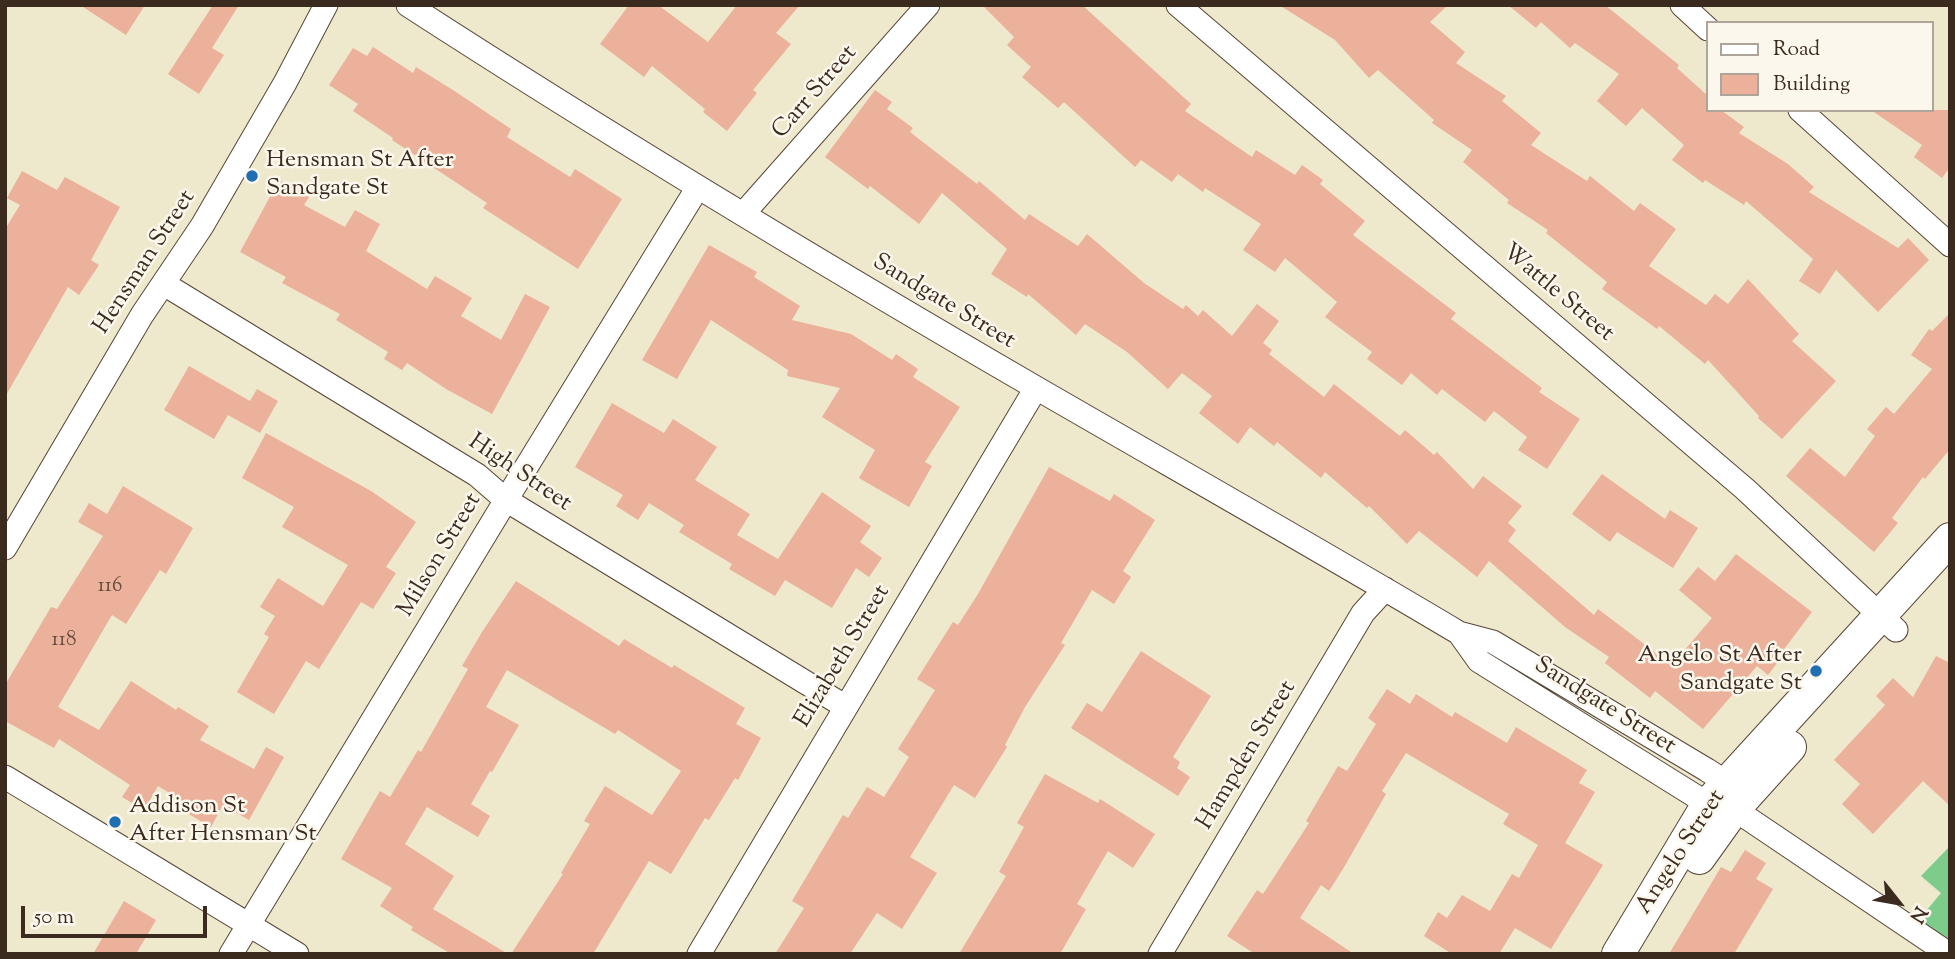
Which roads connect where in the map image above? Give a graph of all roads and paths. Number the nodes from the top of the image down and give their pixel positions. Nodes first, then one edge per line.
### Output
1 (326, 5) edge
2 (408, 5) edge
3 (928, 5) edge
4 (1178, 5) edge
5 (1682, 5) edge
6 (1706, 27) edge
7 (1802, 112) edge
8 (698, 187) junction
9 (743, 214) junction
10 (1950, 245) edge
11 (164, 284) junction
12 (1036, 388) junction
13 (506, 500) junction
14 (1950, 539) edge
15 (5, 548) edge
16 (1950, 569) edge
17 (1385, 589) junction
18 (1888, 622) junction
19 (846, 707) junction
20 (5, 777) edge
21 (1723, 799) junction
22 (249, 924) junction
23 (231, 954) edge
24 (297, 954) edge
25 (699, 954) edge
26 (1160, 954) edge
27 (1618, 954) edge
28 (1641, 954) edge
29 (1949, 954) edge

1 - 11 street, Hensman Street
2 - 8 street, Sandgate Street
3 - 9 street, Carr Street
4 - 18 street, Wattle Street
5 - 6 street
7 - 10 street
8 - 9 street, Sandgate Street
8 - 13 street, Milson Street
9 - 12 street, Sandgate Street
11 - 13 street, High Street
11 - 15 street, Hensman Street
12 - 17 street, Sandgate Street
12 - 19 street, Elizabeth Street
13 - 19 street, High Street
13 - 22 street, Milson Street
14 - 18 street, Angelo Street
16 - 18 street, Angelo Street
17 - 21 street, Sandgate Street
17 - 26 street, Hampden Street
18 - 21 street, Angelo Street
19 - 25 street, Elizabeth Street
20 - 22 street
21 - 27 street, Angelo Street
21 - 28 street, Angelo Street
21 - 29 street, Sandgate Street
22 - 23 street, Milson Street
22 - 24 street

